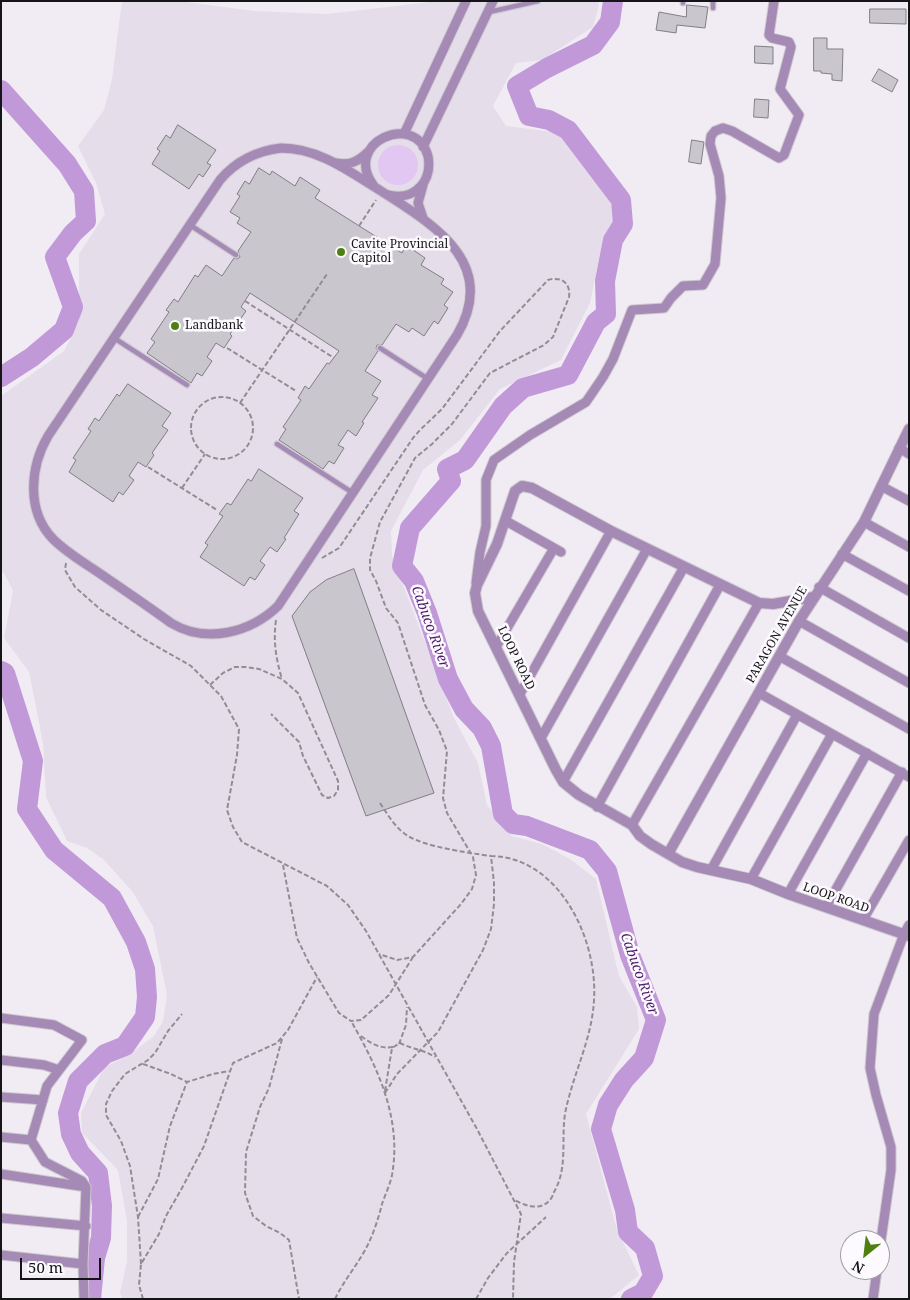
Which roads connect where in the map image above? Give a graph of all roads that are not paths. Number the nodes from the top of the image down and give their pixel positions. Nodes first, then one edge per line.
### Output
1 (466, 1) edge
2 (493, 1) edge
3 (538, 1) edge
4 (713, 1) edge
5 (774, 1) edge
6 (713, 8) dead end
7 (488, 12) junction
8 (404, 134) junction
9 (423, 147) junction
10 (369, 151) junction
11 (332, 161) junction
12 (423, 183) junction
13 (382, 192) junction
14 (423, 218) junction
15 (189, 225) junction
16 (236, 255) dead end
17 (113, 337) junction
18 (380, 348) dead end
19 (428, 379) junction
20 (187, 385) dead end
21 (909, 429) edge
22 (277, 444) dead end
23 (899, 448) junction
24 (909, 454) edge
25 (881, 486) junction
26 (353, 493) junction
27 (909, 501) edge
28 (506, 521) junction
29 (864, 522) junction
30 (610, 531) junction
31 (909, 547) edge
32 (647, 549) junction
33 (842, 554) junction
34 (684, 567) junction
35 (720, 584) junction
36 (819, 587) junction
37 (909, 591) edge
38 (475, 593) junction
39 (813, 597) junction
40 (759, 603) junction
41 (799, 621) junction
42 (909, 638) edge
43 (496, 647) junction
44 (779, 656) junction
45 (909, 683) edge
46 (758, 693) junction
47 (520, 694) junction
48 (797, 715) junction
49 (909, 729) edge
50 (832, 734) junction
51 (541, 738) junction
52 (867, 753) junction
53 (905, 774) edge
54 (563, 782) junction
55 (596, 807) junction
56 (632, 826) junction
57 (909, 840) edge
58 (668, 854) junction
59 (711, 870) junction
60 (751, 879) junction
61 (788, 894) junction
62 (826, 907) junction
63 (863, 920) junction
64 (907, 932) edge
65 (1, 1018) edge
66 (1, 1060) edge
67 (59, 1070) junction
68 (1, 1098) edge
69 (43, 1100) junction
70 (1, 1137) edge
71 (30, 1140) junction
72 (1, 1174) edge
73 (86, 1187) junction
74 (1, 1218) edge
75 (86, 1226) junction
76 (882, 1230) edge
77 (1, 1255) edge
78 (83, 1264) junction
79 (876, 1280) edge
80 (84, 1299) edge
81 (873, 1299) edge

1 - 8 street
2 - 7 street
3 - 7 lane
4 - 6 lane
5 - 38 street
7 - 9 street
8 - 9 street
8 - 10 street
9 - 12 street
10 - 11 street
10 - 13 street
11 - 13 street
11 - 15 street
12 - 13 street
12 - 14 street
13 - 14 street
14 - 19 street
15 - 16 lane
15 - 17 street
17 - 20 lane
17 - 26 street
18 - 19 lane
19 - 26 street
21 - 23 street, PARAGON AVENUE
22 - 26 lane
23 - 24 street
23 - 25 street, PARAGON AVENUE
25 - 27 street
25 - 29 street, PARAGON AVENUE
28 - 30 street
28 - 38 street
28 - 43 street
29 - 31 street
29 - 33 street, PARAGON AVENUE
30 - 32 street
30 - 47 street
32 - 34 street
32 - 51 street
33 - 36 street, PARAGON AVENUE
33 - 37 street
34 - 35 street
34 - 54 street
35 - 40 street
35 - 55 street
36 - 39 street, PARAGON AVENUE
36 - 42 street
38 - 43 street, LOOP ROAD
39 - 40 street
39 - 41 street, PARAGON AVENUE
40 - 56 street
41 - 44 street, PARAGON AVENUE
41 - 45 street
43 - 47 street, LOOP ROAD
44 - 46 street, PARAGON AVENUE
44 - 49 street
46 - 48 street
46 - 58 street, PARAGON AVENUE
47 - 51 street, LOOP ROAD
48 - 50 street
48 - 59 street
50 - 52 street
50 - 60 street
51 - 54 street, LOOP ROAD
52 - 53 street
52 - 61 street
53 - 62 street
54 - 55 street, LOOP ROAD
55 - 56 street, LOOP ROAD
56 - 58 street, LOOP ROAD
57 - 63 street
58 - 59 street, LOOP ROAD
59 - 60 street, LOOP ROAD
60 - 61 street, LOOP ROAD
61 - 62 street, LOOP ROAD
62 - 63 street, LOOP ROAD
63 - 64 street, LOOP ROAD
64 - 76 street
65 - 67 street
66 - 67 street
67 - 69 street
68 - 69 street
69 - 71 street
70 - 71 street
71 - 73 street
72 - 73 street
73 - 75 street
74 - 75 street
75 - 78 street
77 - 78 street
78 - 80 street
79 - 81 street

